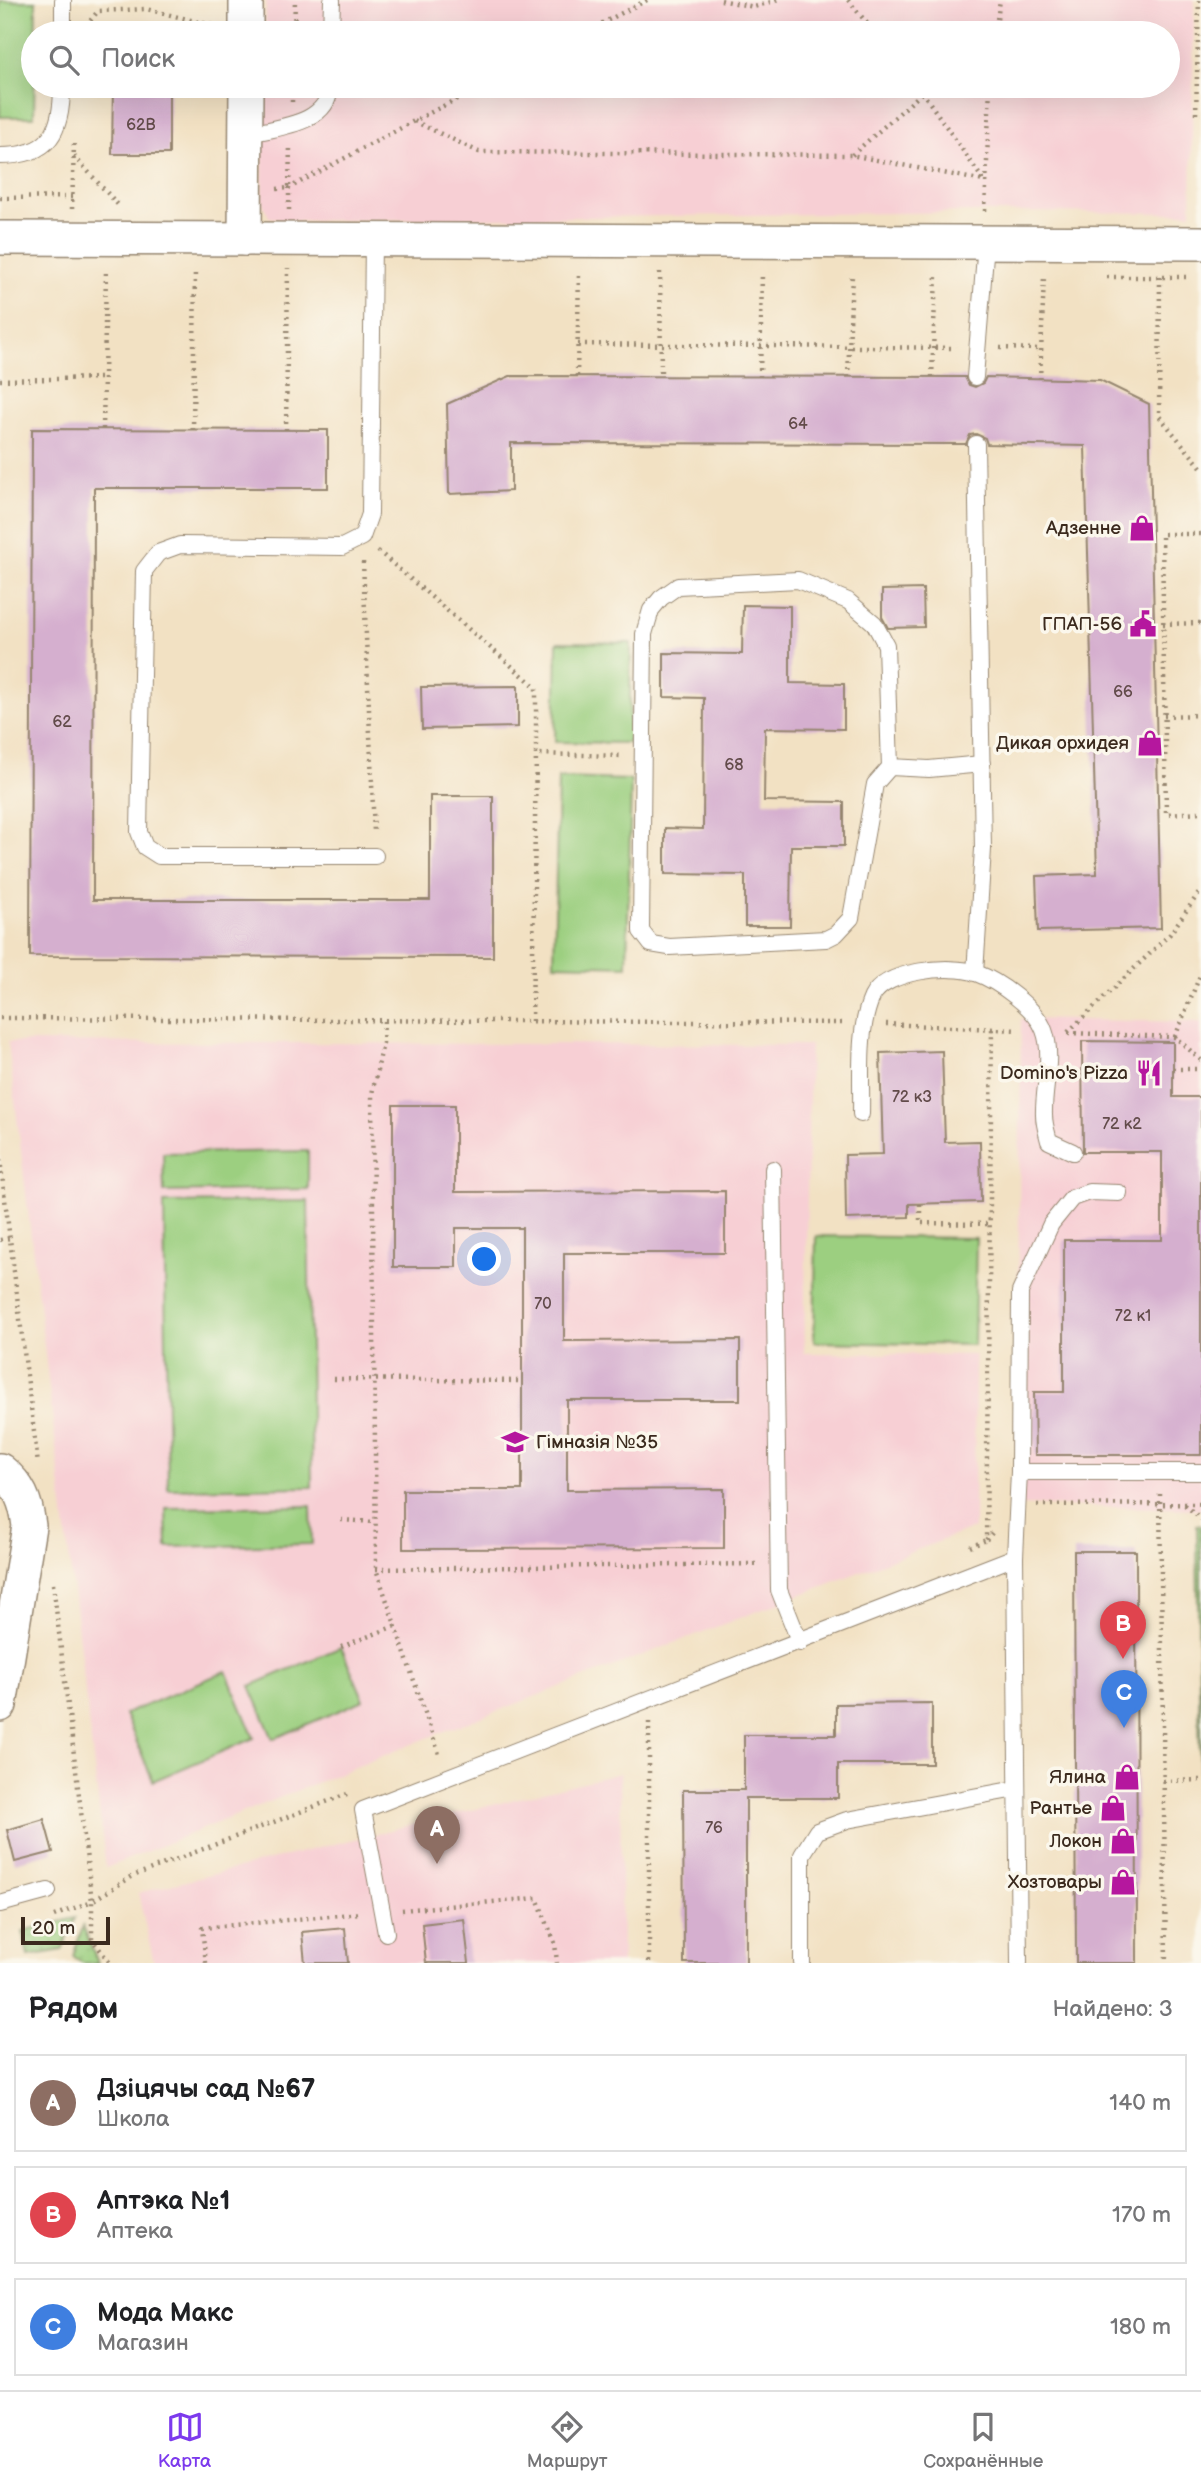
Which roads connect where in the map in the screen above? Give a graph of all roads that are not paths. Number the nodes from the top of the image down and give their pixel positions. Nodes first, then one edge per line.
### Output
1 (63, 0) edge
2 (246, 0) edge
3 (332, 0) edge
4 (63, 21) edge
5 (246, 21) edge
6 (331, 21) edge
7 (62, 98) edge
8 (246, 98) edge
9 (330, 98) edge
10 (246, 135) junction
11 (0, 156) edge
12 (0, 238) edge
13 (245, 239) junction
14 (373, 240) junction
15 (986, 243) junction
16 (1201, 243) edge
17 (975, 377) dead end
18 (976, 444) dead end
19 (982, 764) junction
20 (890, 767) junction
21 (375, 856) road end
22 (975, 973) junction
23 (861, 1114) dead end
24 (1073, 1152) dead end
25 (773, 1169) dead end
26 (1119, 1192) dead end
27 (0, 1470) edge
28 (1019, 1472) junction
29 (1201, 1472) edge
30 (1015, 1558) junction
31 (800, 1643) junction
32 (0, 1705) edge
33 (1016, 1789) junction
34 (48, 1891) dead end
35 (0, 1904) edge
36 (386, 1933) dead end
37 (802, 1963) edge
38 (1019, 1963) edge

1 - 4 lane
2 - 5 street
3 - 6 lane
7 - 11 lane
8 - 10 street
9 - 10 lane
10 - 13 street
12 - 13 street
13 - 14 street
14 - 15 street
14 - 21 lane
15 - 16 street
15 - 17 lane
18 - 19 lane
19 - 20 lane
19 - 22 lane
20 - 20 lane
22 - 23 lane
22 - 24 lane
25 - 31 lane
26 - 28 lane
27 - 32 street
28 - 29 lane
28 - 30 lane
30 - 31 lane
30 - 33 lane
31 - 36 lane
33 - 37 lane
33 - 38 lane
34 - 35 lane

